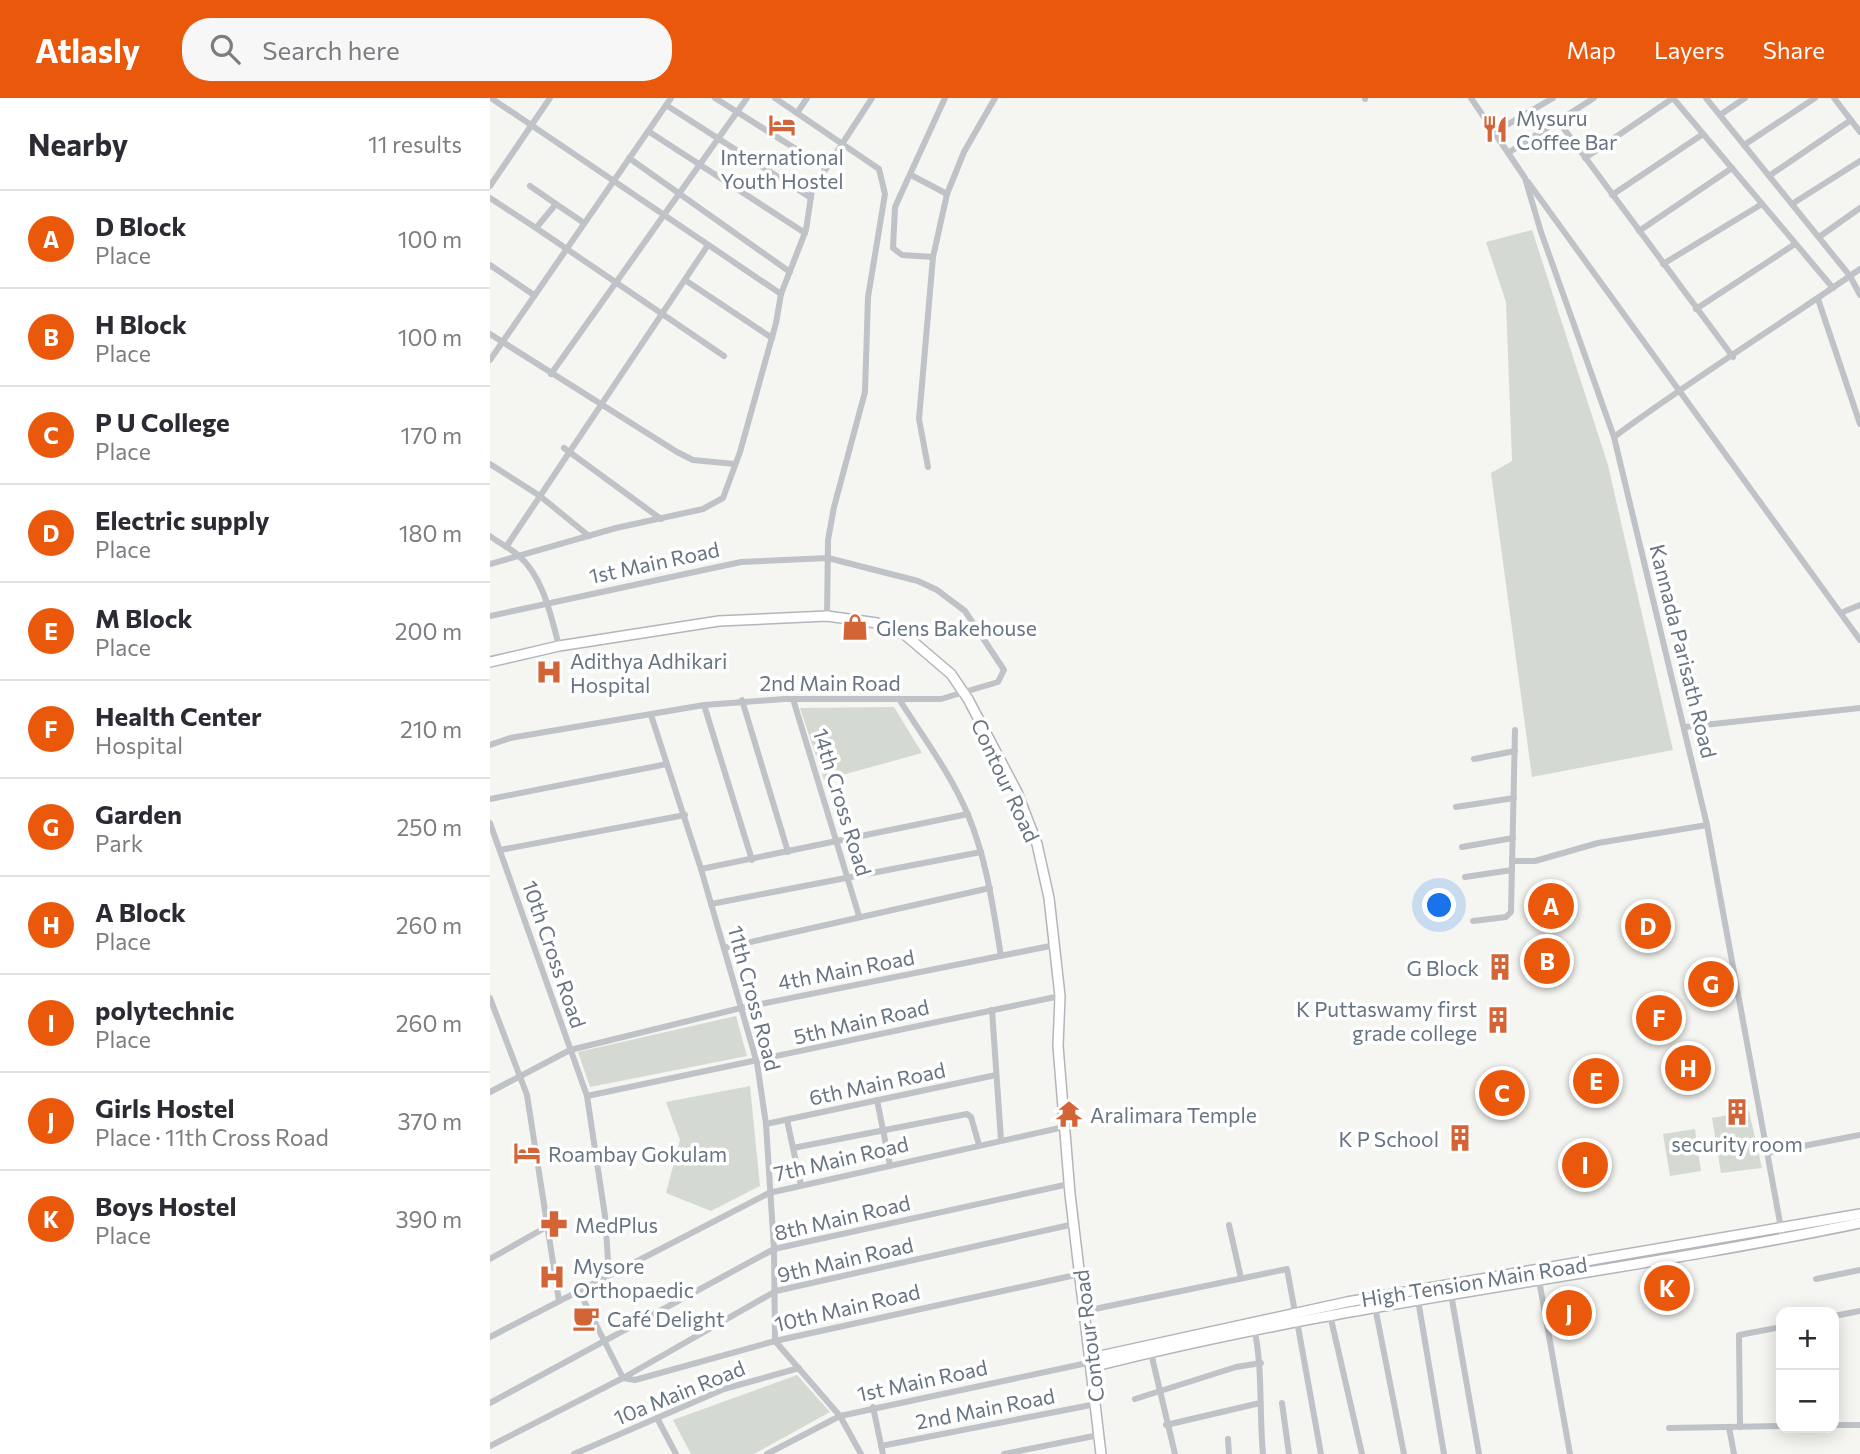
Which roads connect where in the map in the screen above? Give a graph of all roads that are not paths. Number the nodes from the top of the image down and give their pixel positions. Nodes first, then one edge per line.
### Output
1 (550, 98) edge
2 (715, 98) edge
3 (747, 98) edge
4 (775, 98) edge
5 (807, 98) edge
6 (872, 98) edge
7 (945, 98) edge
8 (995, 98) edge
9 (1471, 98) edge
10 (1532, 98) edge
11 (1553, 98) edge
12 (1594, 98) edge
13 (1673, 98) edge
14 (1706, 98) edge
15 (1745, 98) edge
16 (1815, 98) edge
17 (1834, 98) edge
18 (494, 99) edge
19 (669, 101) edge
20 (1535, 109) junction
21 (737, 112) junction
22 (796, 113) junction
23 (1720, 115) junction
24 (1851, 120) junction
25 (1559, 122) junction
26 (532, 126) junction
27 (648, 131) junction
28 (1860, 132) edge
29 (1493, 133) junction
30 (1703, 134) junction
31 (718, 138) junction
32 (842, 144) junction
33 (1744, 145) junction
34 (1508, 153) junction
35 (629, 158) junction
36 (1585, 158) junction
37 (1860, 161) edge
38 (698, 167) junction
39 (826, 168) junction
40 (1732, 169) junction
41 (911, 175) junction
42 (1769, 176) junction
43 (1525, 177) junction
44 (614, 181) junction
45 (490, 186) edge
46 (530, 186) dead end
47 (679, 194) junction
48 (947, 194) junction
49 (1612, 195) junction
50 (490, 198) edge
51 (811, 198) junction
52 (556, 204) junction
53 (1762, 204) junction
54 (1792, 204) junction
55 (1860, 208) edge
56 (664, 215) junction
57 (584, 223) junction
58 (536, 228) junction
59 (1639, 231) junction
60 (805, 233) junction
61 (1819, 237) junction
62 (1795, 244) junction
63 (708, 245) junction
64 (567, 248) junction
65 (933, 257) junction
66 (1663, 264) junction
67 (490, 265) edge
68 (1860, 269) edge
69 (790, 272) junction
70 (1850, 276) junction
71 (685, 280) junction
72 (617, 282) junction
73 (1833, 288) junction
74 (781, 294) junction
75 (534, 295) junction
76 (1860, 295) edge
77 (1818, 299) junction
78 (1696, 309) junction
79 (662, 313) junction
80 (490, 334) edge
81 (772, 338) junction
82 (502, 342) junction
83 (724, 356) dead end
84 (1733, 357) junction
85 (490, 360) edge
86 (551, 374) junction
87 (1679, 389) junction
88 (600, 406) junction
89 (1860, 424) edge
90 (1614, 437) junction
91 (567, 450) junction
92 (490, 464) edge
93 (735, 464) junction
94 (928, 467) dead end
95 (540, 496) junction
96 (661, 519) junction
97 (490, 536) edge
98 (589, 537) junction
99 (506, 547) junction
100 (520, 556) junction
101 (828, 558) junction
102 (490, 564) edge
103 (547, 602) junction
104 (1860, 605) edge
105 (1843, 612) junction
106 (490, 615) edge
107 (827, 616) junction
108 (1860, 639) edge
109 (559, 646) junction
110 (490, 663) edge
111 (964, 693) junction
112 (793, 699) junction
113 (899, 699) junction
114 (742, 701) junction
115 (704, 705) junction
116 (1860, 708) edge
117 (651, 715) junction
118 (1685, 727) junction
119 (1515, 730) dead end
120 (490, 745) edge
121 (1515, 751) junction
122 (1474, 759) dead end
123 (667, 764) junction
124 (1514, 798) junction
125 (490, 799) edge
126 (1457, 807) dead end
127 (968, 814) junction
128 (685, 815) junction
129 (490, 823) edge
130 (1707, 825) junction
131 (1513, 838) junction
132 (836, 841) junction
133 (1462, 847) dead end
134 (500, 850) junction
135 (788, 852) junction
136 (981, 852) junction
137 (752, 860) junction
138 (1512, 861) junction
139 (701, 869) junction
140 (1512, 870) junction
141 (1465, 877) dead end
142 (848, 879) junction
143 (990, 888) junction
144 (711, 904) junction
145 (859, 916) junction
146 (1474, 921) dead end
147 (1055, 945) junction
148 (724, 948) junction
149 (1001, 956) junction
150 (1060, 996) junction
151 (490, 998) edge
152 (741, 1008) junction
153 (992, 1010) junction
154 (570, 1049) junction
155 (757, 1063) junction
156 (518, 1075) junction
157 (996, 1076) junction
158 (490, 1092) edge
159 (587, 1096) junction
160 (877, 1100) junction
161 (787, 1120) junction
162 (765, 1124) junction
163 (1065, 1127) junction
164 (883, 1129) junction
165 (1860, 1135) edge
166 (1001, 1140) junction
167 (979, 1145) junction
168 (793, 1148) junction
169 (1767, 1153) junction
170 (890, 1165) junction
171 (1069, 1184) junction
172 (801, 1185) junction
173 (769, 1193) junction
174 (1860, 1214) edge
175 (1860, 1223) edge
176 (1074, 1224) junction
177 (1229, 1225) dead end
178 (548, 1226) junction
179 (1782, 1235) junction
180 (774, 1250) junction
181 (490, 1259) edge
182 (1860, 1270) edge
183 (1080, 1273) junction
184 (610, 1275) junction
185 (1241, 1278) junction
186 (1816, 1279) dead end
187 (1539, 1280) junction
188 (579, 1291) junction
189 (776, 1292) junction
190 (1451, 1294) junction
191 (1418, 1300) junction
192 (559, 1301) junction
193 (1375, 1307) junction
194 (1329, 1310) junction
195 (1085, 1311) junction
196 (1860, 1311) edge
197 (1839, 1315) edge
198 (1296, 1316) junction
199 (1254, 1325) junction
200 (1776, 1328) edge
201 (490, 1337) edge
202 (605, 1341) junction
203 (775, 1341) junction
204 (1151, 1353) junction
205 (1092, 1362) junction
206 (1261, 1363) junction
207 (799, 1368) junction
208 (623, 1378) junction
209 (1159, 1392) junction
210 (1135, 1399) dead end
211 (490, 1403) edge
212 (1260, 1403) junction
213 (1282, 1403) dead end
214 (1096, 1404) junction
215 (873, 1407) junction
216 (840, 1416) junction
217 (657, 1418) junction
218 (1166, 1425) junction
219 (1839, 1425) edge
220 (1860, 1425) edge
221 (1776, 1426) edge
222 (1729, 1427) junction
223 (1740, 1427) junction
224 (1669, 1428) dead end
225 (1099, 1436) junction
226 (1228, 1439) dead end
227 (490, 1446) edge
228 (882, 1450) edge
229 (574, 1454) edge
230 (676, 1454) edge
231 (767, 1454) edge
232 (861, 1454) edge
233 (1004, 1454) edge
234 (1101, 1454) edge
235 (1174, 1454) edge
236 (1229, 1454) edge
237 (1263, 1454) edge
238 (1289, 1454) edge
239 (1321, 1454) edge
240 (1362, 1454) edge
241 (1404, 1454) edge
242 (1444, 1454) edge
243 (1479, 1454) edge
244 (1570, 1454) edge
245 (1734, 1454) edge

1 - 26 street
2 - 21 street
3 - 21 street
4 - 22 street
5 - 22 street
6 - 32 street
7 - 41 street
8 - 48 street
9 - 29 street, Kannada Parisath Road
10 - 20 street
11 - 20 street
12 - 25 street
13 - 30 street
13 - 36 street
14 - 23 street
15 - 23 street
16 - 33 street
17 - 24 street
18 - 26 street
19 - 27 street
19 - 31 street
20 - 29 street
21 - 31 street
21 - 39 street
22 - 32 street
23 - 33 street
24 - 28 street
24 - 42 street
25 - 34 street
25 - 36 street
26 - 44 street
26 - 45 street
27 - 35 street
27 - 38 street
29 - 34 street, Kannada Parisath Road
30 - 40 street
30 - 49 street
31 - 38 street
31 - 51 street
32 - 39 street
32 - 101 street
33 - 42 street
34 - 43 street, Kannada Parisath Road
35 - 44 street
35 - 47 street
36 - 49 street
37 - 54 street
38 - 47 street
38 - 60 street
39 - 51 street
40 - 53 street
40 - 59 street
41 - 48 street
41 - 65 street
42 - 54 street
43 - 87 street
43 - 90 street, Kannada Parisath Road
44 - 56 street
44 - 57 street
46 - 52 street
47 - 56 street
47 - 69 street
48 - 65 street
49 - 59 street
50 - 58 street
51 - 60 street
52 - 57 street
52 - 58 street
53 - 62 street
53 - 66 street
54 - 61 street
55 - 61 street
56 - 63 street
56 - 72 street
57 - 64 street
58 - 64 street
59 - 66 street
60 - 69 street
61 - 70 street
62 - 73 street
62 - 78 street
63 - 71 street
63 - 74 street
64 - 72 street
64 - 75 street
65 - 94 street
66 - 78 street
67 - 75 street
68 - 70 street
69 - 74 street
70 - 73 street
70 - 76 street
71 - 79 street
71 - 81 street
72 - 79 street
72 - 86 street
73 - 77 street
74 - 81 street
75 - 82 street
77 - 84 street
77 - 89 street
78 - 84 street
79 - 83 street
79 - 88 street
80 - 82 street
81 - 93 street
82 - 85 street
82 - 86 street
84 - 87 street
86 - 88 street
87 - 90 street
87 - 105 street
88 - 91 street
88 - 93 street
90 - 118 street, Kannada Parisath Road
91 - 95 street
91 - 96 street
92 - 95 street
93 - 96 street
95 - 98 street
95 - 99 street
96 - 98 street
97 - 99 street
98 - 100 street
99 - 100 street
100 - 102 street
100 - 103 street
101 - 103 street, 1st Main Road
101 - 107 street
101 - 111 street, 1st Main Road
103 - 106 street, 1st Main Road
103 - 109 street
104 - 105 street
105 - 108 street
107 - 109 main road, Contour Road
107 - 111 main road, Contour Road
109 - 110 main road, Contour Road
111 - 113 street, 2nd Main Road
111 - 147 main road, Contour Road
112 - 113 street, 2nd Main Road
112 - 114 street, 2nd Main Road
112 - 132 street, 14th Cross Road
113 - 127 street
114 - 115 street, 2nd Main Road
114 - 135 street
115 - 117 street, 2nd Main Road
115 - 137 street
116 - 118 street
117 - 120 street, 2nd Main Road
117 - 123 street, 11th Cross Road
118 - 130 street, Kannada Parisath Road
119 - 121 street
121 - 122 street
121 - 124 street
123 - 125 street
123 - 128 street, 11th Cross Road
124 - 126 street
124 - 131 street
127 - 132 street
127 - 136 street
128 - 134 street
128 - 139 street, 11th Cross Road
129 - 134 street, 10th Cross Road
130 - 138 street
130 - 169 street, Kannada Parisath Road
131 - 133 street
131 - 138 street
132 - 135 street
132 - 142 street, 14th Cross Road
134 - 154 street, 10th Cross Road
135 - 137 street
136 - 142 street
136 - 143 street
137 - 139 street
138 - 140 street
139 - 144 street, 11th Cross Road
140 - 141 street
140 - 146 street
142 - 144 street
142 - 145 street, 14th Cross Road
143 - 145 street
143 - 149 street
144 - 148 street, 11th Cross Road
145 - 148 street
147 - 149 street, 4th Main Road
147 - 150 main road, Contour Road
148 - 152 street, 11th Cross Road
149 - 152 street, 4th Main Road
150 - 153 street, 5th Main Road
150 - 163 main road, Contour Road
151 - 156 street
152 - 154 street, 4th Main Road
152 - 155 street, 11th Cross Road
153 - 155 street, 5th Main Road
153 - 157 street
154 - 156 street, 4th Main Road
154 - 159 street, 10th Cross Road
155 - 159 street, 5th Main Road
155 - 162 street, 11th Cross Road
156 - 158 street, 4th Main Road
156 - 178 street
157 - 160 street, 6th Main Road
157 - 166 street
159 - 184 street, 10th Cross Road
160 - 161 street, 6th Main Road
160 - 164 street
161 - 162 street, 6th Main Road
161 - 168 street
162 - 173 street, 11th Cross Road
163 - 166 street, 7th Main Road
163 - 171 main road, Contour Road
164 - 167 street
164 - 168 street
164 - 170 street
165 - 169 street
166 - 167 street, 7th Main Road
167 - 170 street, 7th Main Road
168 - 172 street
169 - 179 street, Kannada Parisath Road
170 - 172 street, 7th Main Road
171 - 176 main road, Contour Road
171 - 180 street, 8th Main Road
172 - 173 street, 7th Main Road
173 - 180 street, 11th Cross Road
173 - 184 street, 7th Main Road
174 - 179 main road, High Tension Main Road
175 - 179 main road
176 - 183 main road, Contour Road
176 - 189 street, 9th Main Road
177 - 185 street
178 - 181 street
178 - 192 street
179 - 187 main road
179 - 194 main road, High Tension Main Road
180 - 189 street, 11th Cross Road
180 - 202 street, 8th Main Road
182 - 186 street
183 - 195 main road, Contour Road
183 - 203 street, 10th Main Road
184 - 188 street, 7th Main Road
185 - 195 street
185 - 198 street
187 - 190 main road
187 - 244 street
188 - 192 street, 7th Main Road
188 - 202 street
189 - 203 street, 11th Cross Road
189 - 208 street, 9th Main Road
190 - 191 main road
190 - 243 street
191 - 193 main road
191 - 242 street
192 - 201 street, 7th Main Road
193 - 194 main road
193 - 241 street
194 - 198 main road, High Tension Main Road
194 - 240 street
195 - 205 main road, Contour Road
196 - 197 street
198 - 199 main road, High Tension Main Road
198 - 239 street
199 - 204 main road
199 - 205 main road, High Tension Main Road
199 - 206 street
200 - 223 street
202 - 208 street
202 - 211 street, 8th Main Road
203 - 207 street
203 - 208 street, 10th Main Road
204 - 205 main road
204 - 209 street
205 - 214 main road, Contour Road
205 - 215 street, 1st Main Road
206 - 209 street
206 - 212 street
207 - 216 street
207 - 217 street, 10a Main Road
208 - 227 street, 9th Main Road
209 - 210 street
209 - 218 street
212 - 218 street
212 - 237 street
213 - 238 street
214 - 225 main road, Contour Road
214 - 228 street, 2nd Main Road
215 - 216 street, 1st Main Road
215 - 228 street
216 - 231 street, 1st Main Road
216 - 232 street
217 - 229 street, 10a Main Road
217 - 230 street
218 - 235 street
219 - 220 street
221 - 223 street
222 - 223 street
222 - 224 street
222 - 245 street
225 - 233 street
225 - 234 main road, Contour Road
226 - 236 street

